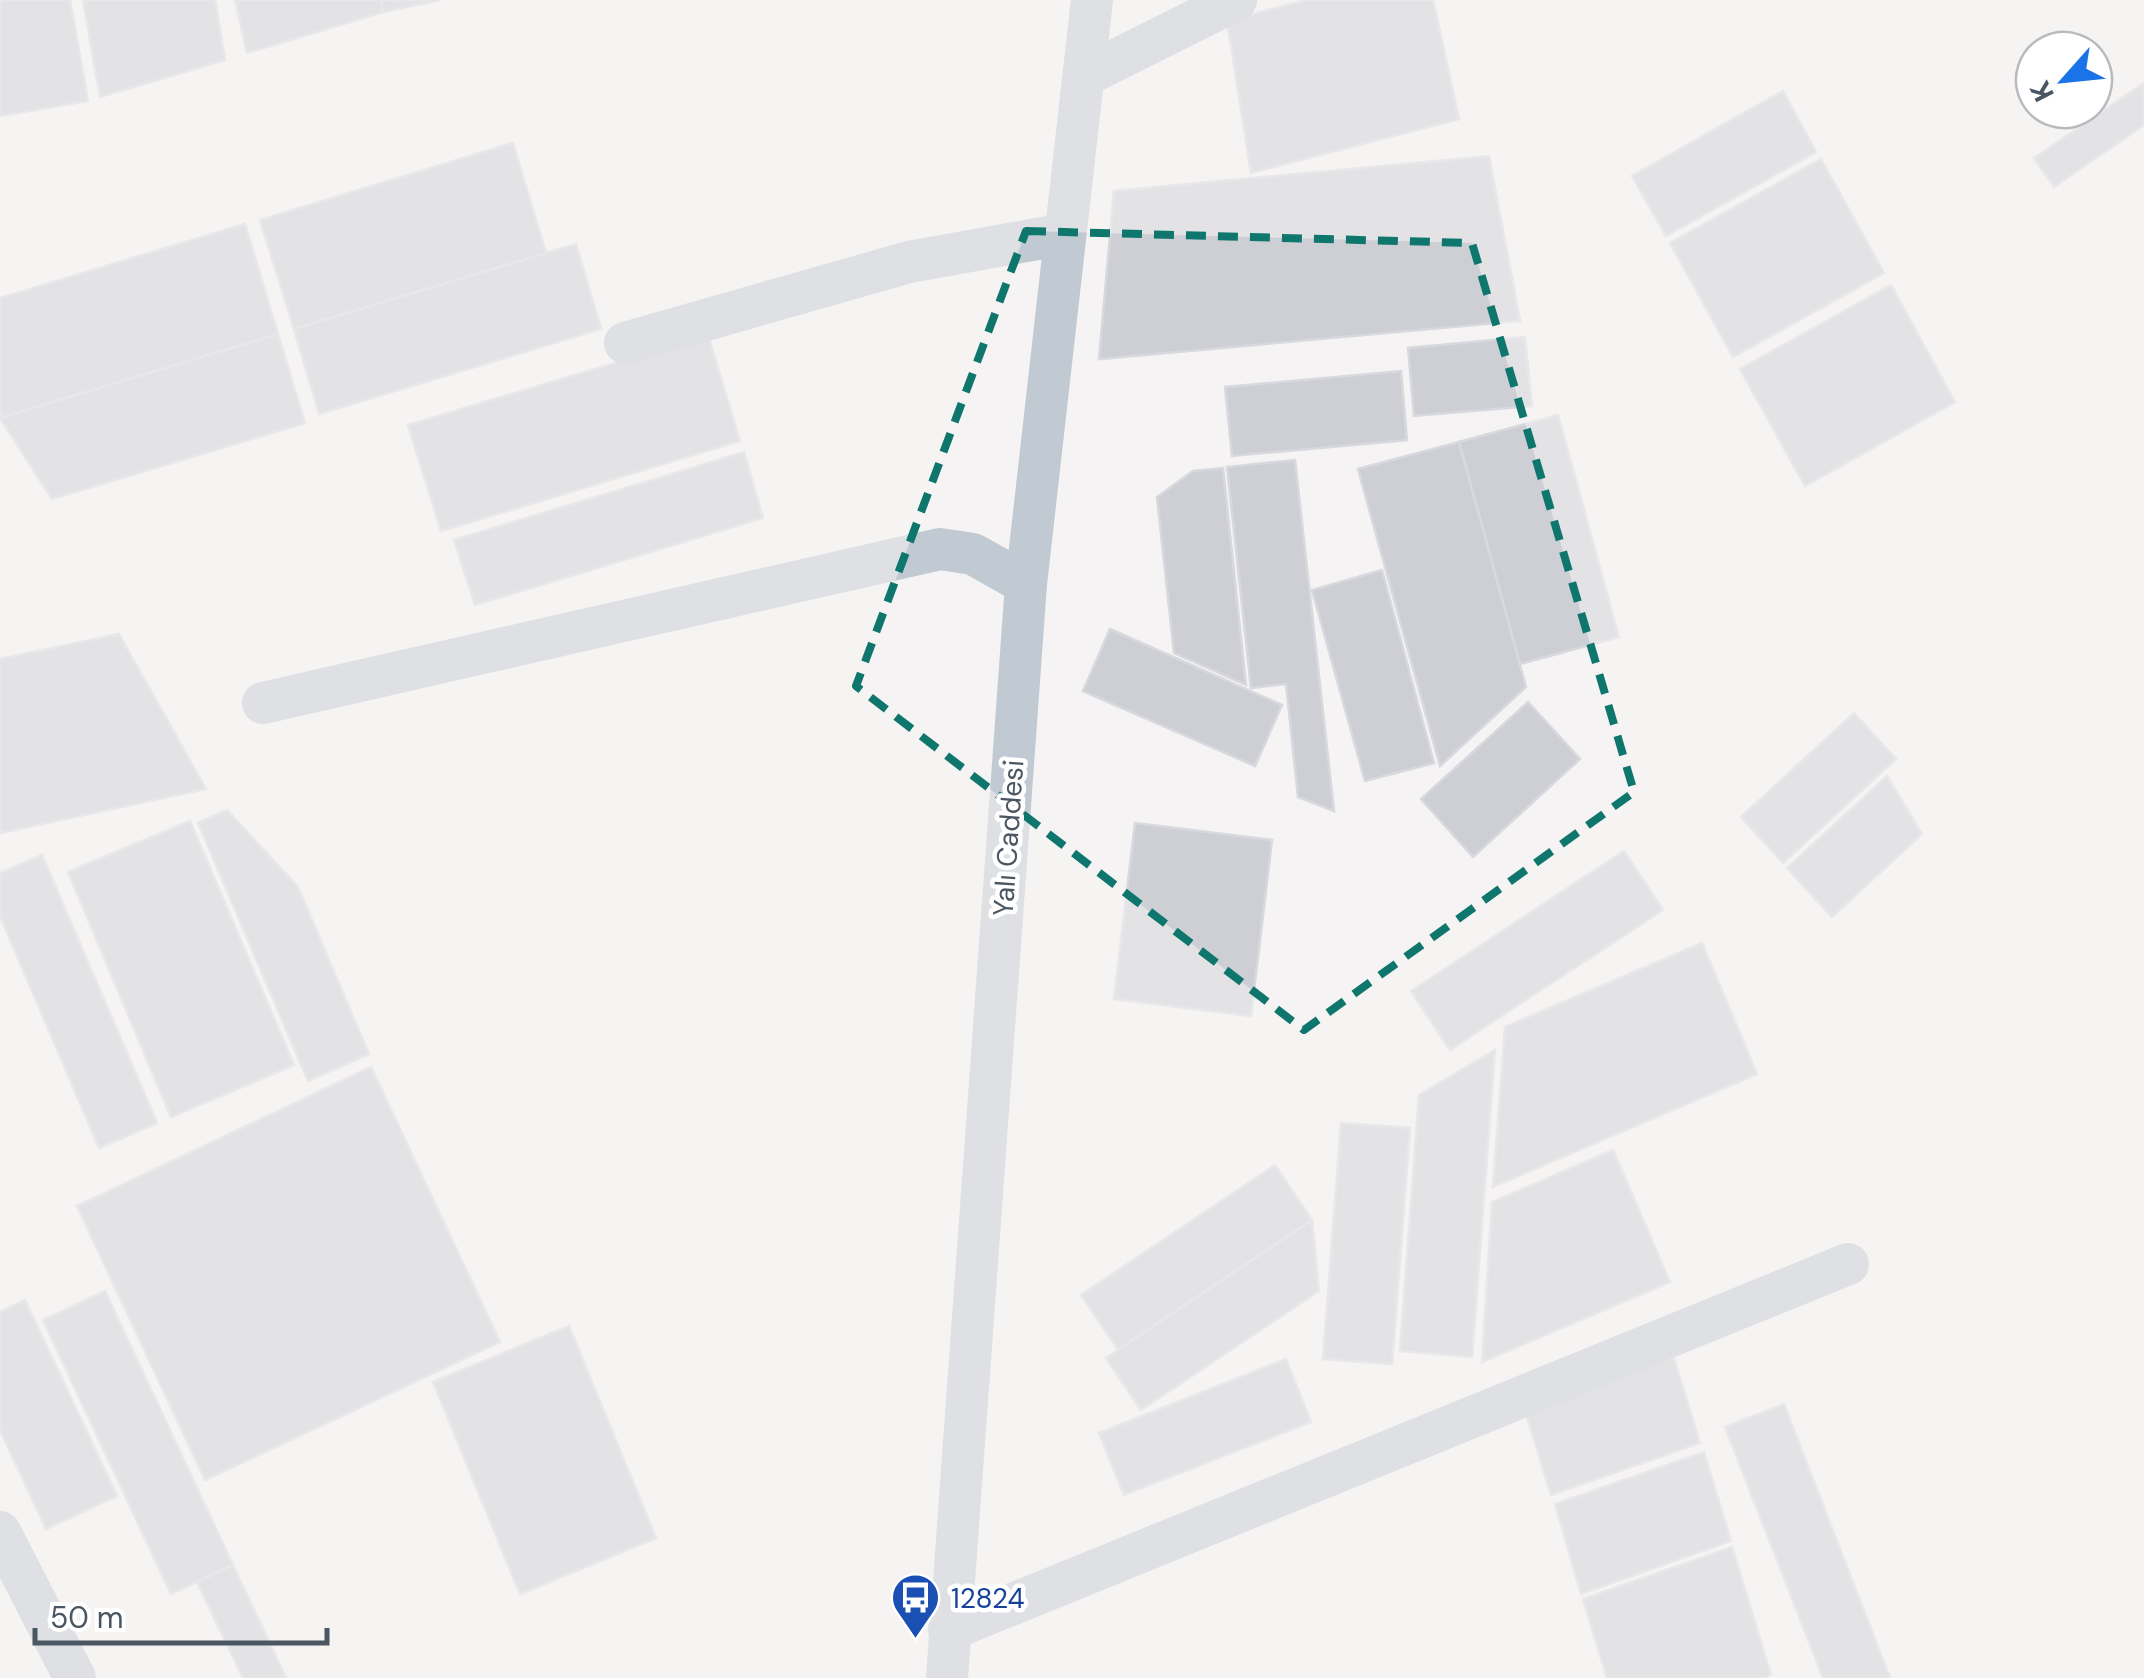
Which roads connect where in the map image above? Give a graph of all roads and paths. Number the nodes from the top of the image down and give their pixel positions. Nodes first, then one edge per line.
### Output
1 (1092, 0) edge
2 (1236, 0) edge
3 (1084, 76) junction
4 (1066, 234) junction
5 (626, 343) dead end
6 (1026, 584) junction
7 (263, 703) dead end
8 (1848, 1264) dead end
9 (0, 1532) edge
10 (949, 1630) junction
11 (75, 1678) edge
12 (946, 1678) edge

1 - 3 street, Yalı Caddesi
2 - 3 street
3 - 4 street, Yalı Caddesi
4 - 5 street
4 - 6 street, Yalı Caddesi
6 - 7 street
6 - 10 street, Yalı Caddesi
8 - 10 street
9 - 11 street
10 - 12 street, Yalı Caddesi

